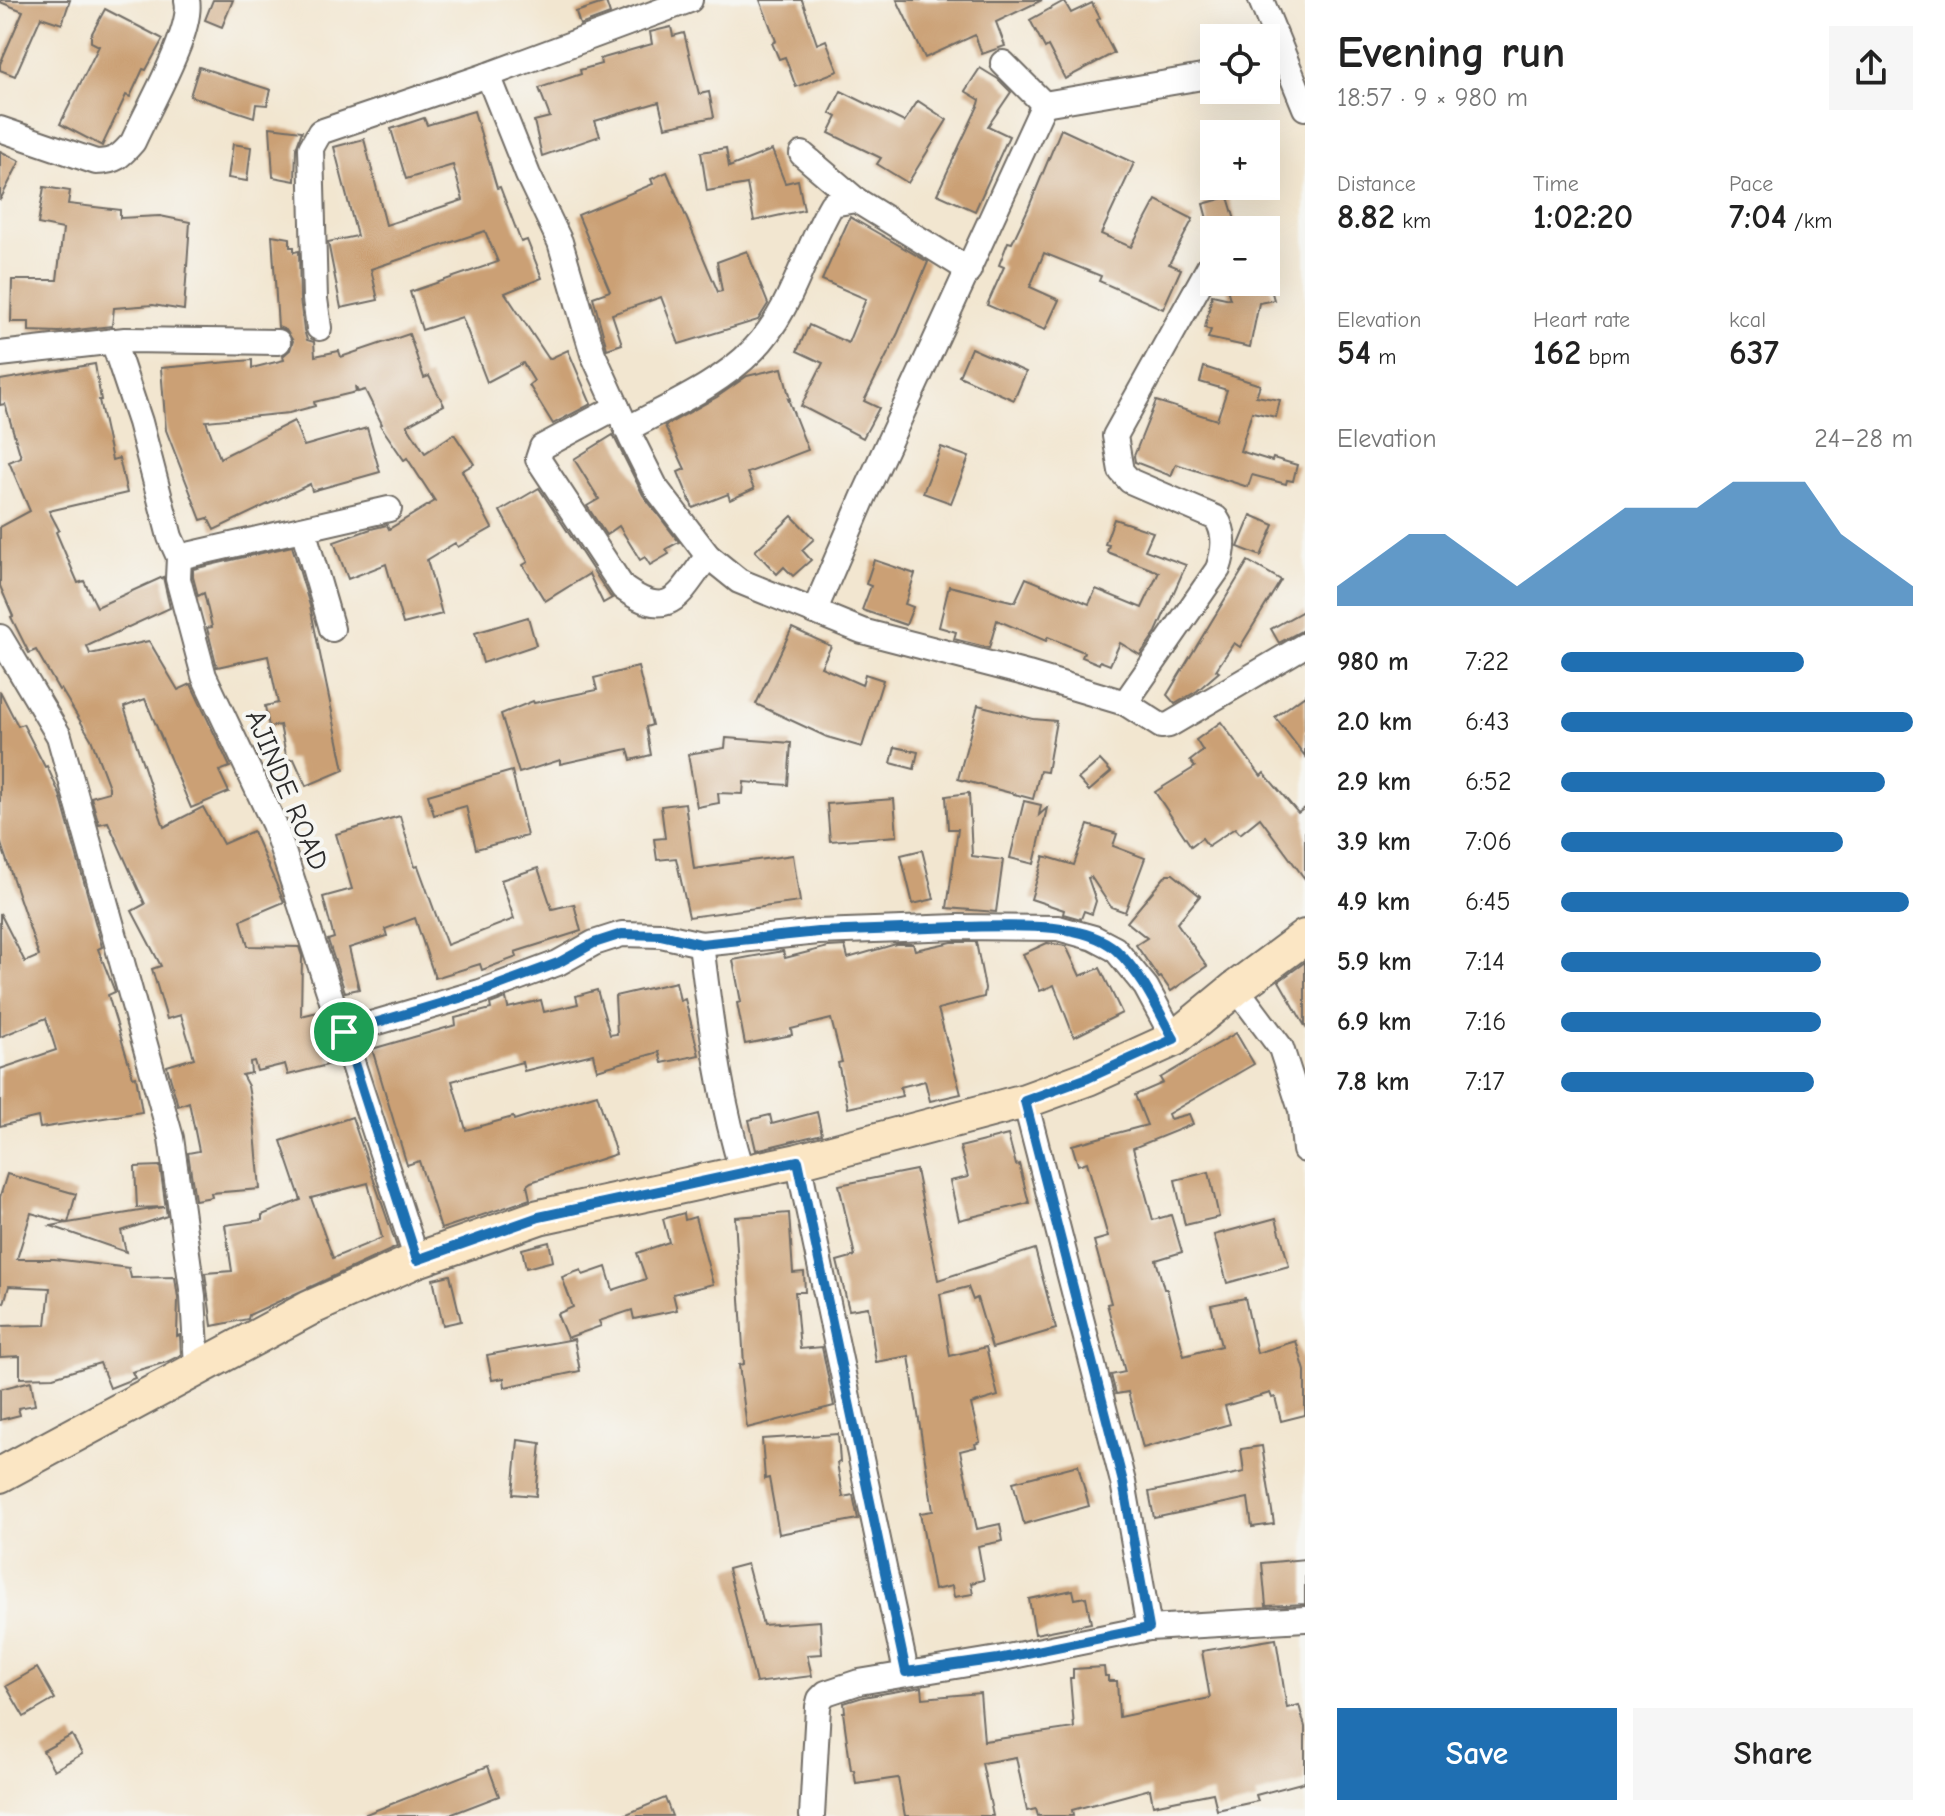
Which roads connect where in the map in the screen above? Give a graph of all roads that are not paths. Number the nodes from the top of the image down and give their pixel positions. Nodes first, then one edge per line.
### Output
1 (187, 0) edge
2 (690, 0) edge
3 (1261, 0) edge
4 (1267, 24) edge
5 (1003, 63) dead end
6 (1280, 69) edge
7 (488, 75) junction
8 (1200, 77) edge
9 (1044, 104) junction
10 (1305, 108) edge
11 (0, 129) edge
12 (802, 154) dead end
13 (856, 200) junction
14 (969, 270) junction
15 (1200, 283) edge
16 (319, 328) dead end
17 (113, 341) junction
18 (278, 342) dead end
19 (0, 354) edge
20 (622, 418) junction
21 (389, 509) dead end
22 (303, 529) junction
23 (708, 556) junction
24 (179, 557) junction
25 (814, 612) junction
26 (332, 629) dead end
27 (0, 637) edge
28 (1305, 645) edge
29 (1125, 703) junction
30 (1305, 937) edge
31 (701, 944) junction
32 (1236, 988) junction
33 (344, 1032) junction
34 (1174, 1039) junction
35 (1025, 1101) junction
36 (1305, 1150) edge
37 (798, 1161) junction
38 (743, 1173) junction
39 (417, 1260) junction
40 (197, 1367) junction
41 (0, 1475) edge
42 (1305, 1619) edge
43 (1149, 1628) junction
44 (906, 1672) junction
45 (812, 1816) edge

1 - 11 street
2 - 7 street
3 - 4 street
5 - 9 street
6 - 10 street
7 - 16 street
7 - 20 street
8 - 9 street
9 - 14 street
12 - 13 street
13 - 14 street
13 - 20 street
14 - 25 street
15 - 29 street
17 - 18 street
17 - 19 street
17 - 24 street, AJINDE ROAD
20 - 23 street
20 - 23 street
21 - 22 street
22 - 24 street
22 - 26 street
23 - 25 street
24 - 33 street, AJINDE ROAD
25 - 29 street
27 - 40 street
28 - 29 street
30 - 32 street
31 - 33 street
31 - 34 street
31 - 38 street
32 - 34 street
32 - 36 street
33 - 39 street, AJINDE ROAD
34 - 35 street
35 - 37 street
35 - 43 street
37 - 38 street
37 - 44 street
38 - 39 street
39 - 40 street
40 - 41 street
42 - 43 street
43 - 44 street
44 - 45 street

